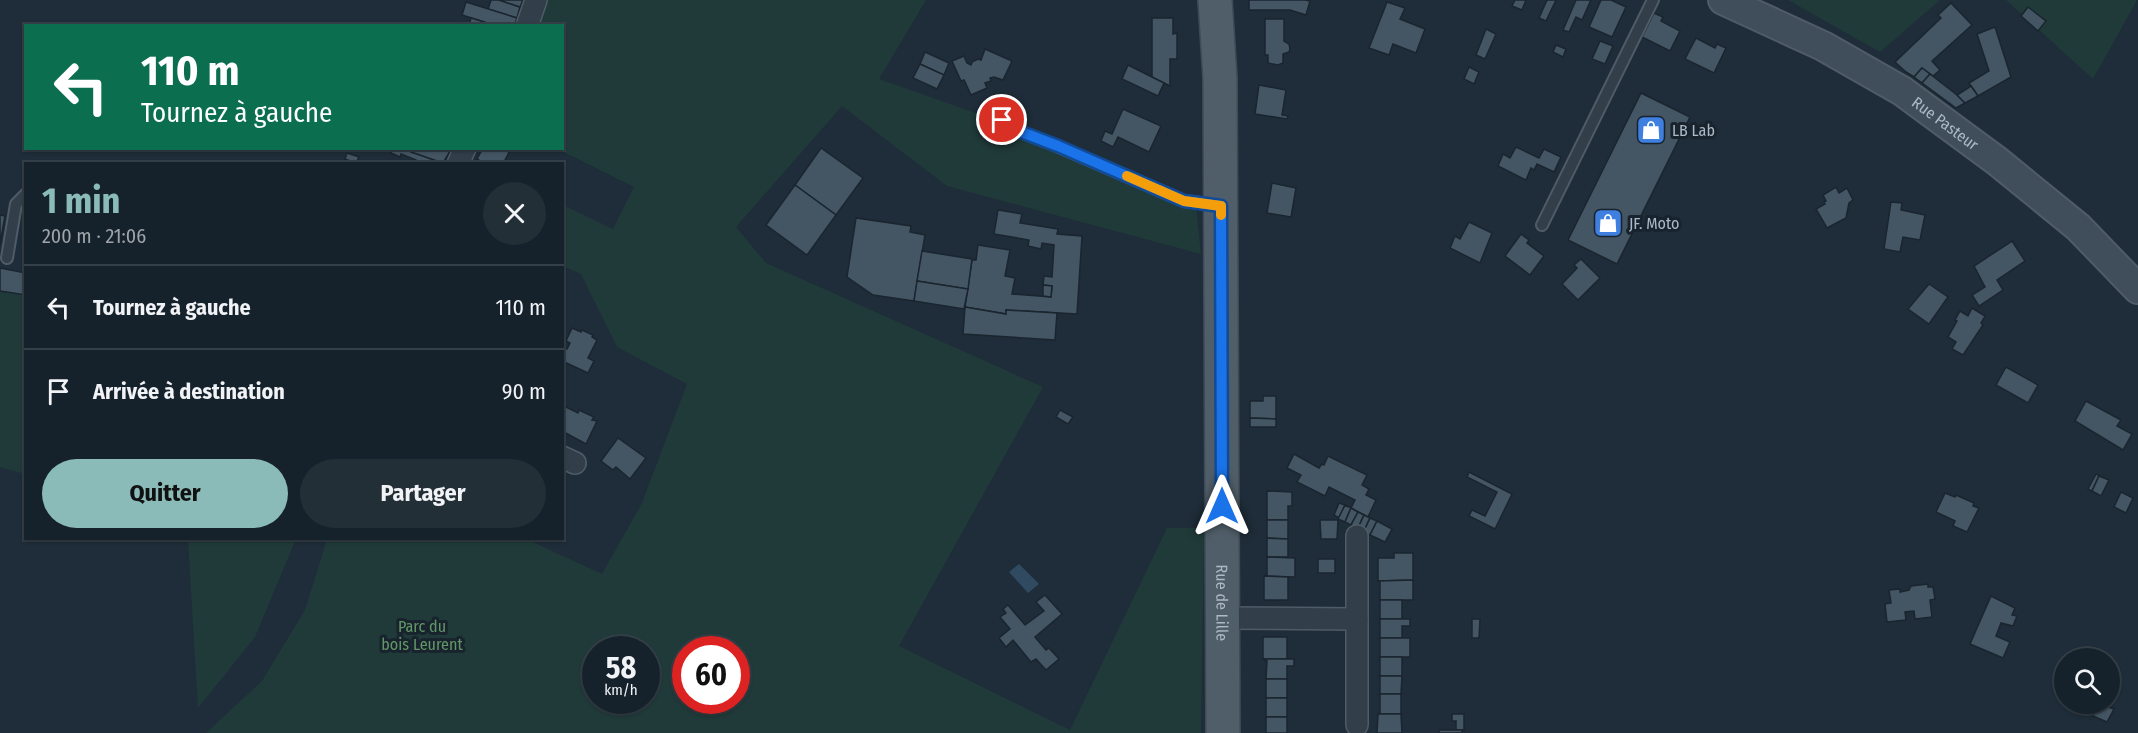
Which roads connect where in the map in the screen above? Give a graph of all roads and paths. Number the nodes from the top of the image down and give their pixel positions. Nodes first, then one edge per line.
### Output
1 (536, 0) edge
2 (1215, 0) edge
3 (1225, 0) edge
4 (1653, 0) edge
5 (1723, 0) edge
6 (528, 24) edge
7 (1220, 78) junction
8 (1002, 120) dead end
9 (24, 196) edge
10 (1221, 206) junction
11 (1542, 225) dead end
12 (7, 258) dead end
13 (2138, 289) edge
14 (1357, 536) dead end
15 (1223, 618) junction
16 (1357, 619) junction
17 (1357, 726) dead end
18 (1223, 733) edge

1 - 6 street
2 - 7 main road, Rue de Lille
3 - 7 main road, Rue de Lille
4 - 11 lane
5 - 13 main road, Rue Pasteur
7 - 10 main road, Rue de Lille
8 - 10 lane
9 - 12 lane
10 - 15 main road, Rue de Lille
14 - 16 street
15 - 16 street
15 - 18 main road, Rue de Lille
16 - 17 street

